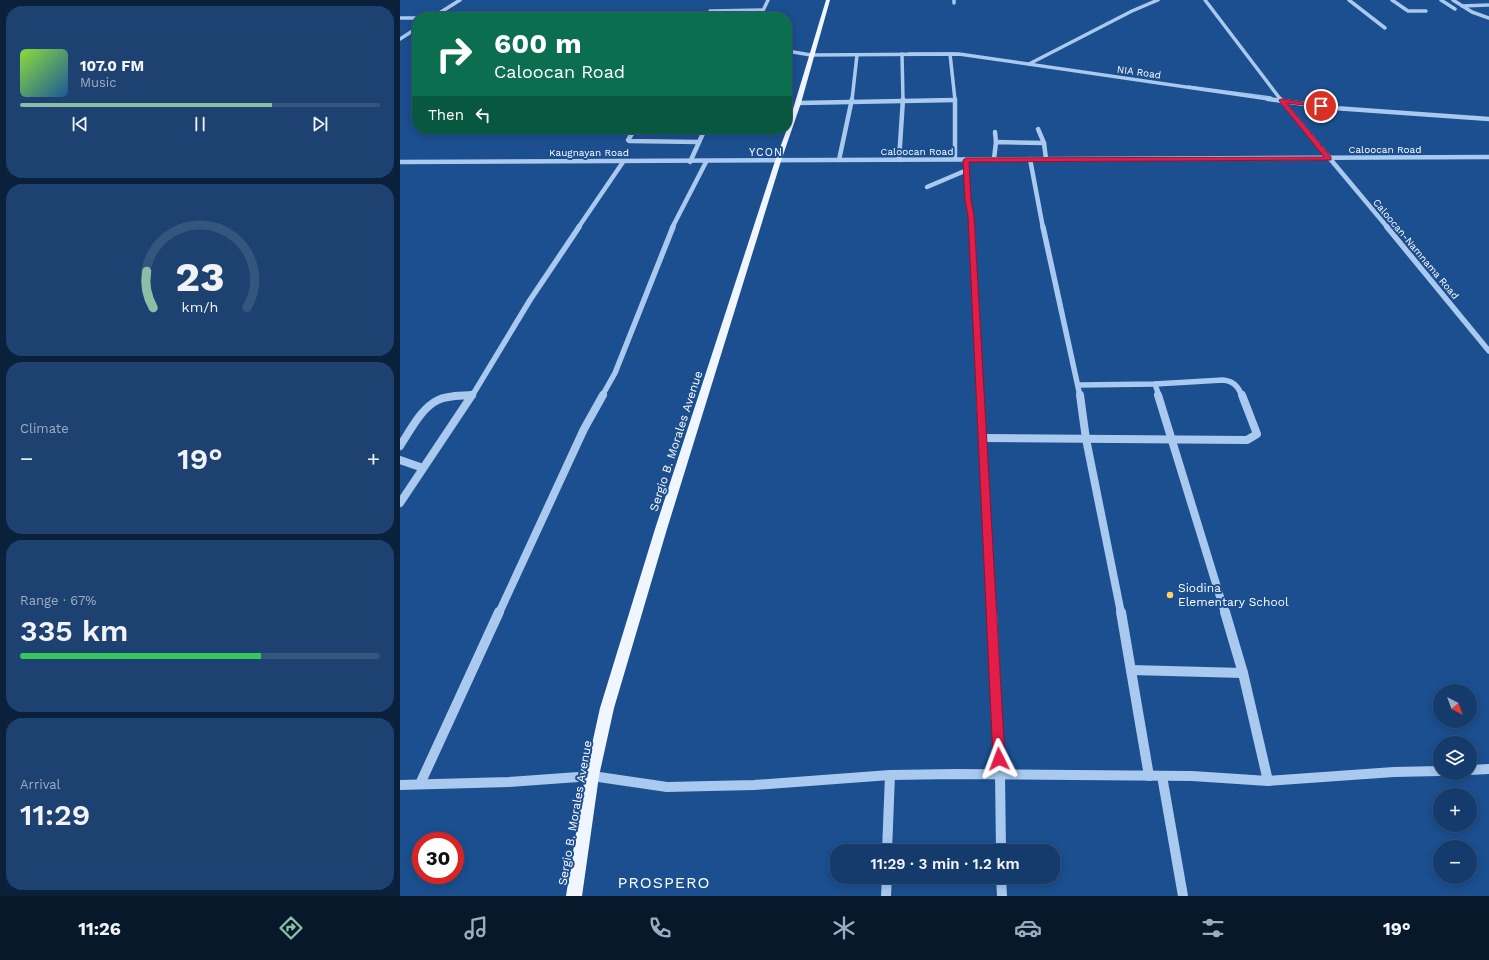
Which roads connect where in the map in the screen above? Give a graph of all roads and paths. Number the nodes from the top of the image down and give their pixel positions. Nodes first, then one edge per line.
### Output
1 (460, 0) edge
2 (768, 0) edge
3 (828, 0) edge
4 (1158, 0) edge
5 (1205, 0) edge
6 (1350, 0) edge
7 (1392, 0) edge
8 (1441, 0) edge
9 (1453, 0) edge
10 (1488, 5) dead end
11 (1462, 6) junction
12 (1455, 9) dead end
13 (763, 10) joint
14 (710, 11) dead end
15 (1426, 11) dead end
16 (441, 12) edge
17 (400, 18) edge
18 (412, 18) edge
19 (1489, 18) edge
20 (1385, 28) dead end
21 (412, 31) edge
22 (400, 39) edge
23 (792, 52) edge
24 (902, 54) junction
25 (950, 54) junction
26 (857, 55) junction
27 (811, 56) junction
28 (1028, 64) junction
29 (955, 100) junction
30 (1282, 100) junction
31 (903, 101) junction
32 (852, 102) junction
33 (798, 103) junction
34 (1489, 119) edge
35 (792, 120) edge
36 (1038, 129) dead end
37 (995, 132) dead end
38 (632, 134) edge
39 (703, 134) edge
40 (787, 134) edge
41 (699, 142) junction
42 (996, 142) junction
43 (1044, 143) junction
44 (1489, 157) edge
45 (1329, 158) junction
46 (955, 159) junction
47 (994, 159) junction
48 (1030, 159) junction
49 (1046, 159) junction
50 (839, 160) junction
51 (899, 160) junction
52 (966, 160) junction
53 (778, 161) junction
54 (400, 162) edge
55 (623, 162) junction
56 (690, 162) junction
57 (706, 162) junction
58 (967, 170) junction
59 (927, 187) dead end
60 (1489, 351) edge
61 (1155, 384) junction
62 (1079, 385) junction
63 (472, 395) junction
64 (983, 438) junction
65 (1086, 439) junction
66 (1172, 440) junction
67 (400, 446) edge
68 (400, 460) edge
69 (423, 468) junction
70 (400, 503) edge
71 (1131, 670) junction
72 (1243, 673) junction
73 (1489, 769) edge
74 (1477, 770) edge
75 (1433, 771) edge
76 (1000, 774) junction
77 (592, 776) junction
78 (890, 776) junction
79 (1150, 776) junction
80 (1162, 776) junction
81 (1268, 781) junction
82 (420, 784) junction
83 (400, 785) edge
84 (888, 844) edge
85 (1001, 844) edge
86 (887, 884) edge
87 (1001, 884) edge
88 (574, 896) edge
89 (886, 896) edge
90 (1002, 896) edge
91 (1182, 896) edge

1 - 16 street
2 - 13 street
3 - 27 main road, Sergio B. Morales Avenue
4 - 28 street
5 - 30 street, Caloocan-Namnama Road
6 - 20 street
7 - 15 street
8 - 12 street
9 - 11 street
10 - 11 street
11 - 19 street
13 - 14 street
17 - 18 street
21 - 22 street
23 - 27 street, NIA Road
24 - 25 street, NIA Road
24 - 26 street, NIA Road
24 - 31 street
25 - 28 street, NIA Road
25 - 29 street
26 - 27 street, NIA Road
26 - 32 street
27 - 33 main road, Sergio B. Morales Avenue
28 - 30 street, NIA Road
29 - 31 street
29 - 46 street
30 - 34 street, NIA Road
30 - 45 street, Caloocan-Namnama Road
31 - 32 street
31 - 51 street
32 - 33 street
32 - 50 street
33 - 35 main road, Sergio B. Morales Avenue
36 - 43 street
37 - 42 street
38 - 41 street
39 - 41 street
40 - 53 main road, Sergio B. Morales Avenue
41 - 56 street
42 - 43 street
42 - 47 street
43 - 49 street
44 - 45 street, Caloocan Road
45 - 49 street, Caloocan Road
45 - 60 street, Caloocan-Namnama Road
46 - 51 street, Caloocan Road
46 - 52 street, Caloocan Road
47 - 48 street, Caloocan Road
47 - 52 street, Caloocan Road
48 - 49 street, Caloocan Road
48 - 62 street
50 - 51 street, Caloocan Road
50 - 53 street, Caloocan Road
52 - 58 street
53 - 57 street, Kaugnayan Road
53 - 77 main road, Sergio B. Morales Avenue
54 - 55 street, Kaugnayan Road
55 - 56 street, Kaugnayan Road
55 - 63 street
56 - 57 street, Kaugnayan Road
57 - 82 street
58 - 59 street
58 - 64 street
61 - 62 street
61 - 66 street
61 - 66 street
62 - 65 street
63 - 67 street
63 - 69 street
64 - 65 street
64 - 76 street
65 - 66 street
65 - 71 street
66 - 72 street
68 - 69 street
69 - 70 street
71 - 72 street
71 - 79 street
72 - 81 street
73 - 74 street
75 - 81 street
76 - 78 street
76 - 79 street
76 - 85 street
77 - 78 street
77 - 82 street
77 - 88 main road, Sergio B. Morales Avenue
78 - 84 street
79 - 80 street
80 - 81 street
80 - 91 street
82 - 83 street
86 - 89 street
87 - 90 street

